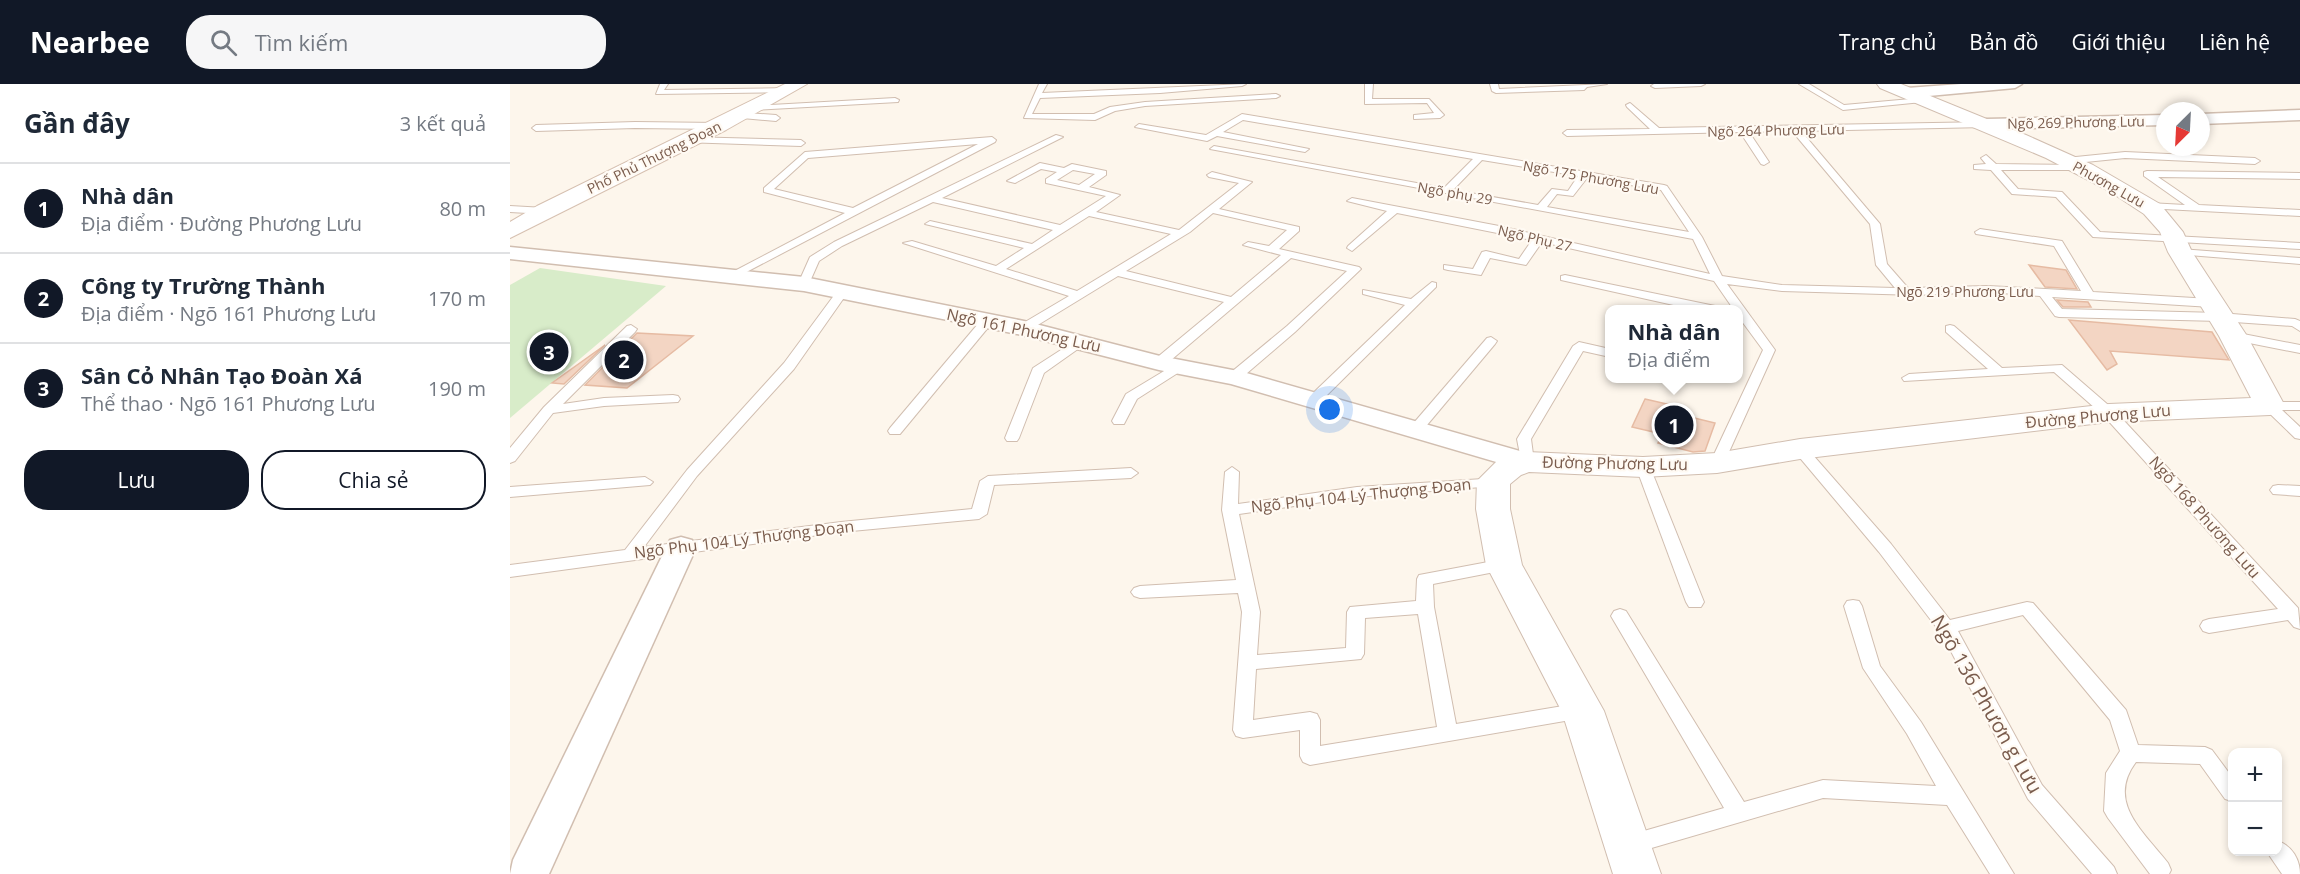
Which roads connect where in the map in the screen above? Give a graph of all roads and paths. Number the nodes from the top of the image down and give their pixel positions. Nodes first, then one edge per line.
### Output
1 (664, 84) edge
2 (1043, 84) edge
3 (1242, 84) edge
4 (1270, 84) edge
5 (1369, 84) edge
6 (1494, 84) edge
7 (1602, 84) edge
8 (1701, 84) edge
9 (1803, 84) edge
10 (2015, 84) edge
11 (1655, 86) dead end
12 (795, 87) edge
13 (1146, 88) edge
14 (1902, 89) edge
15 (1037, 96) junction
16 (896, 100) dead end
17 (1145, 104) junction
18 (1630, 105) dead end
19 (746, 112) junction
20 (2300, 115) edge
21 (1417, 117) dead end
22 (776, 118) dead end
23 (2210, 118) edge
24 (2156, 120) edge
25 (1986, 124) junction
26 (719, 126) junction
27 (1139, 127) dead end
28 (536, 128) dead end
29 (1796, 130) junction
30 (1744, 131) junction
31 (1329, 132) junction
32 (1658, 132) junction
33 (1215, 134) junction
34 (1567, 134) dead end
35 (1059, 137) dead end
36 (686, 140) junction
37 (801, 143) dead end
38 (1214, 148) dead end
39 (1305, 149) junction
40 (1480, 157) junction
41 (1986, 158) dead end
42 (2255, 161) dead end
43 (1764, 162) dead end
44 (1287, 163) junction
45 (2072, 164) junction
46 (1977, 167) dead end
47 (1994, 167) junction
48 (1065, 171) junction
49 (1212, 175) dead end
50 (1584, 175) junction
51 (2300, 176) edge
52 (1012, 182) dead end
53 (1082, 187) junction
54 (1446, 191) junction
55 (931, 198) junction
56 (1352, 201) dead end
57 (2149, 206) junction
58 (1541, 208) junction
59 (2196, 208) junction
60 (510, 209) edge
61 (1395, 209) junction
62 (1211, 210) junction
63 (545, 211) junction
64 (855, 212) junction
65 (1087, 213) junction
66 (2300, 213) edge
67 (930, 224) dead end
68 (1062, 229) junction
69 (510, 231) edge
70 (1980, 232) dead end
71 (1180, 233) junction
72 (1697, 237) junction
73 (1539, 238) junction
74 (908, 243) dead end
75 (1248, 245) dead end
76 (2179, 246) junction
77 (2300, 246) edge
78 (1032, 247) junction
79 (1352, 248) dead end
80 (1271, 250) junction
81 (510, 253) edge
82 (1289, 254) junction
83 (2300, 261) edge
84 (1448, 267) dead end
85 (996, 271) junction
86 (1117, 272) junction
87 (731, 276) junction
88 (1564, 278) dead end
89 (1718, 279) junction
90 (804, 284) junction
91 (1432, 285) dead end
92 (1904, 291) junction
93 (842, 292) junction
94 (1367, 292) dead end
95 (2043, 292) junction
96 (1078, 295) junction
97 (2089, 295) junction
98 (1233, 301) junction
99 (1413, 303) junction
100 (1696, 305) edge
101 (1735, 305) edge
102 (2216, 310) junction
103 (1743, 318) edge
104 (987, 321) junction
105 (2300, 327) edge
106 (1024, 328) junction
107 (631, 329) dead end
108 (1950, 329) dead end
109 (2233, 336) junction
110 (1081, 341) junction
111 (1491, 341) dead end
112 (2300, 349) edge
113 (1605, 352) edge
114 (1169, 365) junction
115 (1999, 372) junction
116 (1234, 377) junction
117 (1909, 378) dead end
118 (673, 399) dead end
119 (1315, 399) junction
120 (2285, 406) edge
121 (549, 410) junction
122 (2109, 413) junction
123 (1119, 421) dead end
124 (1417, 428) junction
125 (895, 431) dead end
126 (2300, 435) edge
127 (1012, 438) dead end
128 (1800, 449) junction
129 (510, 458) edge
130 (1527, 462) junction
131 (1717, 463) junction
132 (1643, 467) junction
133 (1232, 472) dead end
134 (1131, 473) dead end
135 (1494, 481) junction
136 (645, 482) dead end
137 (2278, 490) dead end
138 (2300, 491) edge
139 (510, 492) edge
140 (1230, 510) junction
141 (681, 548) junction
142 (631, 553) junction
143 (1504, 565) junction
144 (510, 571) edge
145 (1245, 586) junction
146 (1140, 592) dead end
147 (1695, 602) dead end
148 (1853, 606) dead end
149 (1425, 607) junction
150 (1620, 616) dead end
151 (2296, 617) edge
152 (2209, 626) dead end
153 (1947, 627) junction
154 (1247, 663) junction
155 (1583, 711) junction
156 (1448, 733) junction
157 (2131, 753) junction
158 (2228, 787) edge
159 (1953, 796) junction
160 (1738, 812) junction
161 (2281, 856) edge
162 (1632, 860) edge
163 (2160, 870) dead end
164 (528, 874) edge
165 (2003, 874) edge
166 (2106, 874) edge
167 (2296, 874) edge

1 - 12 lane
2 - 15 lane
3 - 13 lane
4 - 17 lane
5 - 21 lane
6 - 7 lane
8 - 11 lane
9 - 14 lane
10 - 14 street
12 - 19 street, Phố Phủ Thượng Đoạn
13 - 15 lane
13 - 17 lane
14 - 25 street, Phương Lưu
15 - 17 lane
16 - 19 lane
18 - 32 lane
19 - 22 lane
19 - 26 street, Phố Phủ Thượng Đoạn
20 - 23 street
24 - 25 street, Ngõ 269 Phương Lưu
25 - 29 lane, Ngõ 264 Phương Lưu
25 - 45 street, Phương Lưu
26 - 28 lane
26 - 36 street, Phố Phủ Thượng Đoạn
27 - 33 lane
29 - 30 lane, Ngõ 264 Phương Lưu
29 - 92 lane
30 - 32 lane, Ngõ 264 Phương Lưu
30 - 43 lane
31 - 33 lane, Ngõ 175 Phương Lưu
31 - 39 lane
31 - 40 lane, Ngõ 175 Phương Lưu
32 - 34 lane, Ngõ 264 Phương Lưu
33 - 39 lane
35 - 55 lane
36 - 37 lane
36 - 63 street, Phố Phủ Thượng Đoạn
38 - 44 lane, Ngõ phụ 29
39 - 44 lane
40 - 50 lane, Ngõ 175 Phương Lưu
40 - 54 lane
41 - 47 lane
42 - 45 lane
44 - 54 lane, Ngõ phụ 29
45 - 47 lane
45 - 57 street, Phương Lưu
46 - 47 lane
47 - 76 lane
48 - 52 lane
48 - 53 lane
48 - 53 lane
49 - 62 lane
50 - 58 lane
50 - 72 lane, Ngõ 175 Phương Lưu
51 - 59 lane
53 - 65 lane
54 - 58 lane, Ngõ phụ 29
55 - 68 lane
55 - 90 lane
56 - 61 lane, Ngõ Phụ 27
57 - 59 lane
57 - 76 street, Phương Lưu
58 - 72 lane, Ngõ phụ 29
59 - 66 lane
60 - 63 lane
61 - 73 lane, Ngõ Phụ 27
61 - 79 lane
62 - 71 lane
62 - 80 lane
63 - 69 street, Phố Phủ Thượng Đoạn
64 - 64 lane
64 - 87 lane
65 - 68 lane
65 - 71 lane
67 - 78 lane
68 - 78 lane
70 - 97 lane
71 - 86 lane
72 - 89 lane, Ngõ 175 Phương Lưu
73 - 84 lane
73 - 89 lane, Ngõ Phụ 27
74 - 85 lane
75 - 80 lane
76 - 77 lane
76 - 83 lane
76 - 102 street, Phương Lưu
78 - 85 lane
80 - 82 lane
81 - 87 street, Ngõ 161 Phương Lưu
82 - 98 lane
82 - 116 lane
85 - 96 lane
86 - 96 lane
86 - 98 lane
87 - 90 street, Ngõ 161 Phương Lưu
88 - 100 lane
89 - 92 lane, Ngõ 219 Phương Lưu
89 - 101 lane, Ngõ 175 Phương Lưu
90 - 93 street, Ngõ 161 Phương Lưu
91 - 99 lane
92 - 95 lane, Ngõ 219 Phương Lưu
93 - 104 street, Ngõ 161 Phương Lưu
93 - 142 lane
94 - 99 lane
95 - 97 lane, Ngõ 219 Phương Lưu
95 - 102 lane
96 - 106 lane
97 - 102 lane, Ngõ 219 Phương Lưu
98 - 114 lane
99 - 119 lane
102 - 105 lane
102 - 109 street, Phương Lưu
103 - 131 lane, Ngõ 175 Phương Lưu
104 - 106 street, Ngõ 161 Phương Lưu
104 - 125 lane
106 - 110 street, Ngõ 161 Phương Lưu
107 - 121 lane
108 - 115 lane
109 - 112 lane
109 - 120 street, Phương Lưu
110 - 114 street, Ngõ 161 Phương Lưu
110 - 127 lane
111 - 124 lane
113 - 130 lane
114 - 116 street, Ngõ 161 Phương Lưu
114 - 123 lane
115 - 117 lane, Ngõ 168 Phương Lưu
115 - 122 lane, Ngõ 168 Phương Lưu
116 - 119 street, Ngõ 161 Phương Lưu
118 - 121 lane
119 - 124 street, Ngõ 161 Phương Lưu
120 - 122 street, Đường Phương Lưu
120 - 126 lane
121 - 129 lane
122 - 128 street, Đường Phương Lưu
122 - 151 lane, Ngõ 168 Phương Lưu
124 - 130 street, Ngõ 161 Phương Lưu
128 - 131 street, Đường Phương Lưu
128 - 153 lane, Ngõ 136 Phươn g Lưu
130 - 132 street, Đường Phương Lưu
130 - 135 street, Đường Phương Lưu
131 - 132 street, Đường Phương Lưu
132 - 147 lane
133 - 140 lane, Ngõ Phụ 104 Lý Thượng Đoạn
134 - 141 lane, Ngõ Phụ 104 Lý Thượng Đoạn
135 - 140 lane, Ngõ Phụ 104 Lý Thượng Đoạn
135 - 143 street
136 - 139 lane
137 - 138 lane
140 - 145 lane
141 - 142 lane, Ngõ Phụ 104 Lý Thượng Đoạn
141 - 164 street
142 - 144 lane, Ngõ Phụ 104 Lý Thượng Đoạn
143 - 149 lane
143 - 155 street
145 - 146 lane
145 - 154 lane
148 - 159 lane
149 - 154 lane
149 - 156 lane
150 - 160 lane
151 - 152 lane
153 - 157 lane
153 - 166 lane, Ngõ 136 Phươn g Lưu
154 - 156 lane
155 - 156 lane
155 - 162 street
157 - 158 lane
157 - 163 lane
159 - 160 lane
159 - 165 lane
160 - 162 lane
161 - 167 lane

